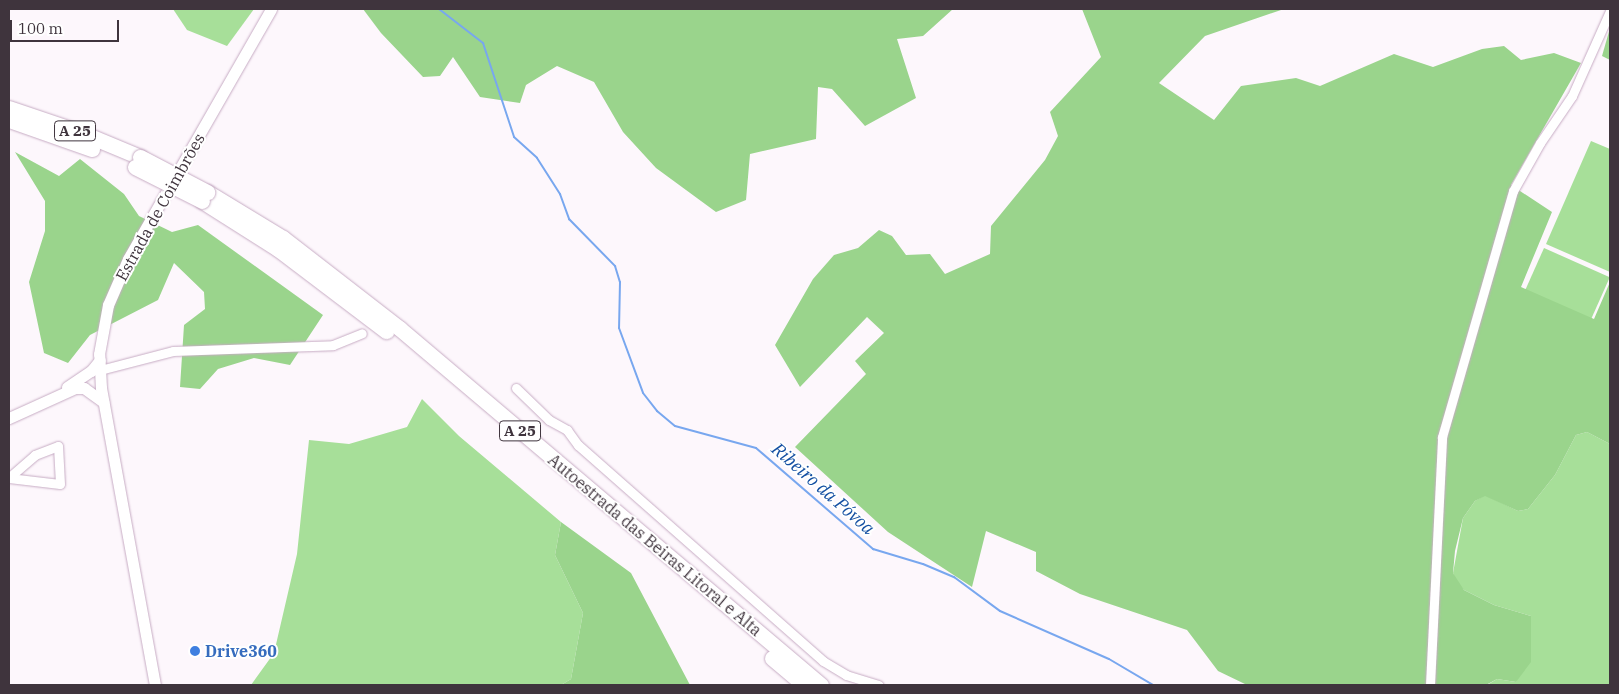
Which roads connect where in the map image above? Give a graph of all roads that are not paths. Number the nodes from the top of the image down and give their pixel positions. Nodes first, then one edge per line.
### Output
1 (271, 9) edge
2 (1610, 11) edge
3 (9, 108) edge
4 (9, 120) edge
5 (138, 162) junction
6 (204, 197) junction
7 (362, 333) dead end
8 (100, 370) junction
9 (75, 388) junction
10 (516, 388) dead end
11 (43, 402) junction
12 (103, 402) junction
13 (9, 418) edge
14 (9, 478) edge
15 (155, 685) edge
16 (804, 685) edge
17 (821, 685) edge
18 (878, 685) edge
19 (1430, 685) edge

1 - 8 street, Estrada de Coimbrões
2 - 19 street
3 - 5 highway, Autoestrada das Beiras Litoral e Alta / A 25
4 - 5 highway, Autoestrada das Beiras Litoral e Alta / A 25
5 - 6 highway, Autoestrada das Beiras Litoral e Alta / A 25, bridge
6 - 16 highway, Autoestrada das Beiras Litoral e Alta / A 25
6 - 17 highway, Autoestrada das Beiras Litoral e Alta / A 25
7 - 8 street
8 - 9 street
8 - 11 street
8 - 12 street, Estrada de Coimbrões
9 - 11 street
9 - 12 street
10 - 18 street
11 - 13 street
12 - 15 street, Estrada de Coimbrões
14 - 14 street

